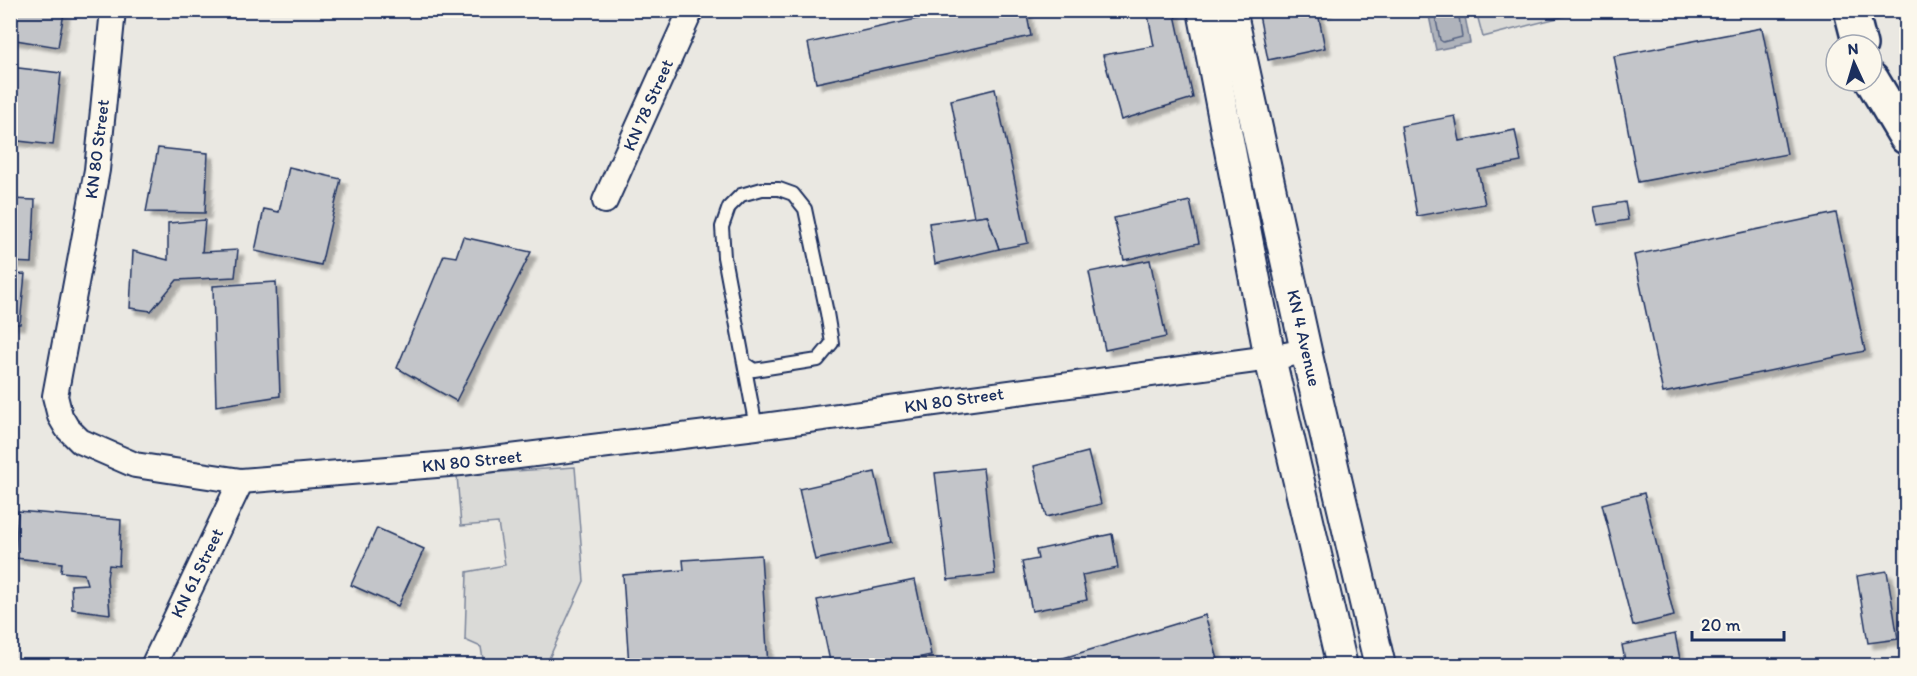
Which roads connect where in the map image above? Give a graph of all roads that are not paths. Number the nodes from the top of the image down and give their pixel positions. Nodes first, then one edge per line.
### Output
1 (113, 10) edge
2 (692, 10) edge
3 (1203, 10) edge
4 (1231, 10) edge
5 (1851, 10) edge
6 (1857, 33) edge
7 (1880, 93) edge
8 (1906, 137) edge
9 (605, 201) dead end
10 (1306, 351) junction
11 (1270, 358) junction
12 (745, 364) junction
13 (756, 427) junction
14 (241, 481) junction
15 (153, 666) edge
16 (1342, 666) edge
17 (1380, 666) edge

1 - 14 street, KN 80 Street
2 - 9 street, KN 78 Street
3 - 11 street, KN 4 Avenue
4 - 10 street, KN 4 Avenue
5 - 6 main road
7 - 8 main road
10 - 11 street, KN 80 Street
10 - 17 street, KN 4 Avenue
11 - 13 street, KN 80 Street
11 - 16 street, KN 4 Avenue
12 - 12 lane
12 - 13 lane
13 - 14 street, KN 80 Street
14 - 15 street, KN 61 Street

